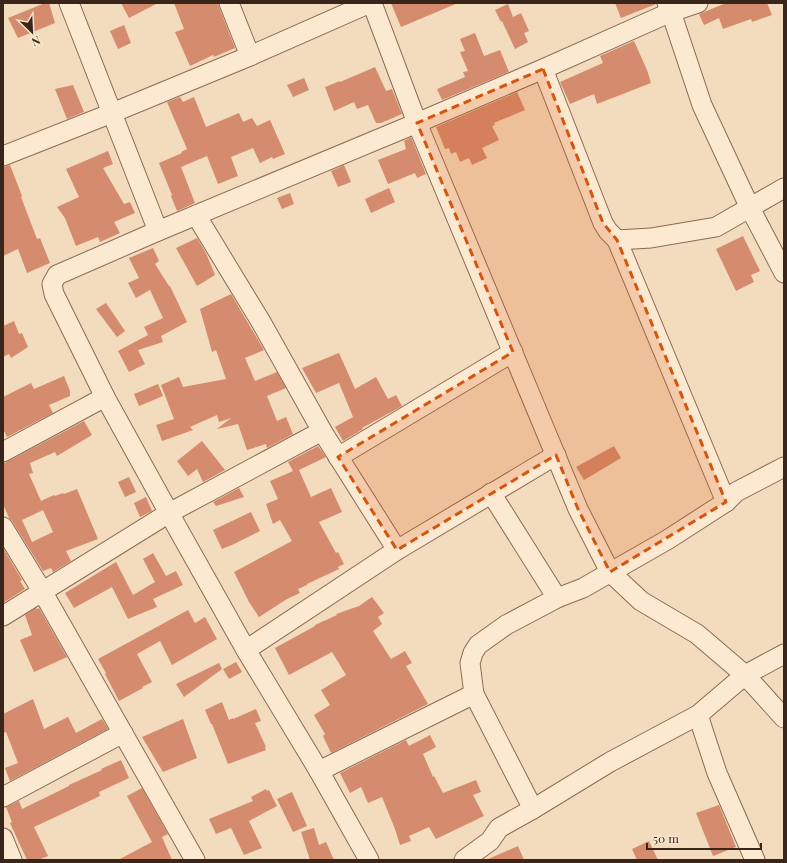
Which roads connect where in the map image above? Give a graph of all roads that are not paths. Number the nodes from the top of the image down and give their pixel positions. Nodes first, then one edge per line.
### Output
1 (69, 3) edge
2 (229, 3) edge
3 (371, 3) edge
4 (698, 3) edge
5 (669, 8) edge
6 (250, 56) junction
7 (543, 69) junction
8 (112, 113) junction
9 (418, 123) junction
10 (3, 156) edge
11 (784, 188) edge
12 (750, 208) junction
13 (196, 215) junction
14 (158, 231) junction
15 (617, 240) junction
16 (784, 273) edge
17 (513, 352) junction
18 (105, 397) junction
19 (322, 431) junction
20 (3, 452) edge
21 (556, 455) junction
22 (338, 457) junction
23 (784, 467) edge
24 (491, 494) junction
25 (726, 502) junction
26 (169, 513) junction
27 (3, 527) edge
28 (397, 550) junction
29 (610, 572) junction
30 (42, 591) junction
31 (557, 598) junction
32 (3, 616) edge
33 (246, 650) junction
34 (784, 654) edge
35 (745, 675) junction
36 (474, 694) junction
37 (698, 715) junction
38 (784, 718) edge
39 (123, 733) junction
40 (319, 771) junction
41 (3, 797) edge
42 (533, 809) junction
43 (3, 838) edge
44 (12, 860) edge
45 (195, 860) edge
46 (369, 860) edge
47 (464, 860) edge
48 (755, 860) edge

1 - 8 street
2 - 6 street
3 - 6 street
3 - 9 street
4 - 5 street
5 - 7 street
5 - 12 street
6 - 8 street
7 - 9 street
7 - 15 street
8 - 10 street
8 - 14 street
9 - 13 street
9 - 17 street
11 - 12 street
12 - 15 street
12 - 16 street
13 - 14 street
13 - 19 street
14 - 18 street
15 - 25 street
17 - 21 street
17 - 22 street
18 - 20 street
18 - 26 street
19 - 22 street
19 - 26 street
21 - 24 street
21 - 29 street
22 - 28 street
23 - 25 street
24 - 28 street
24 - 31 street
25 - 29 street
26 - 30 street
26 - 33 street
27 - 30 street
28 - 33 street
29 - 31 street
29 - 35 street
30 - 32 street
30 - 39 street
31 - 36 street
33 - 40 street
34 - 35 street
35 - 37 street
35 - 38 street
36 - 40 street
36 - 42 street
37 - 42 street
37 - 48 street
39 - 41 street
39 - 45 street
40 - 46 street
42 - 47 street
43 - 44 street

